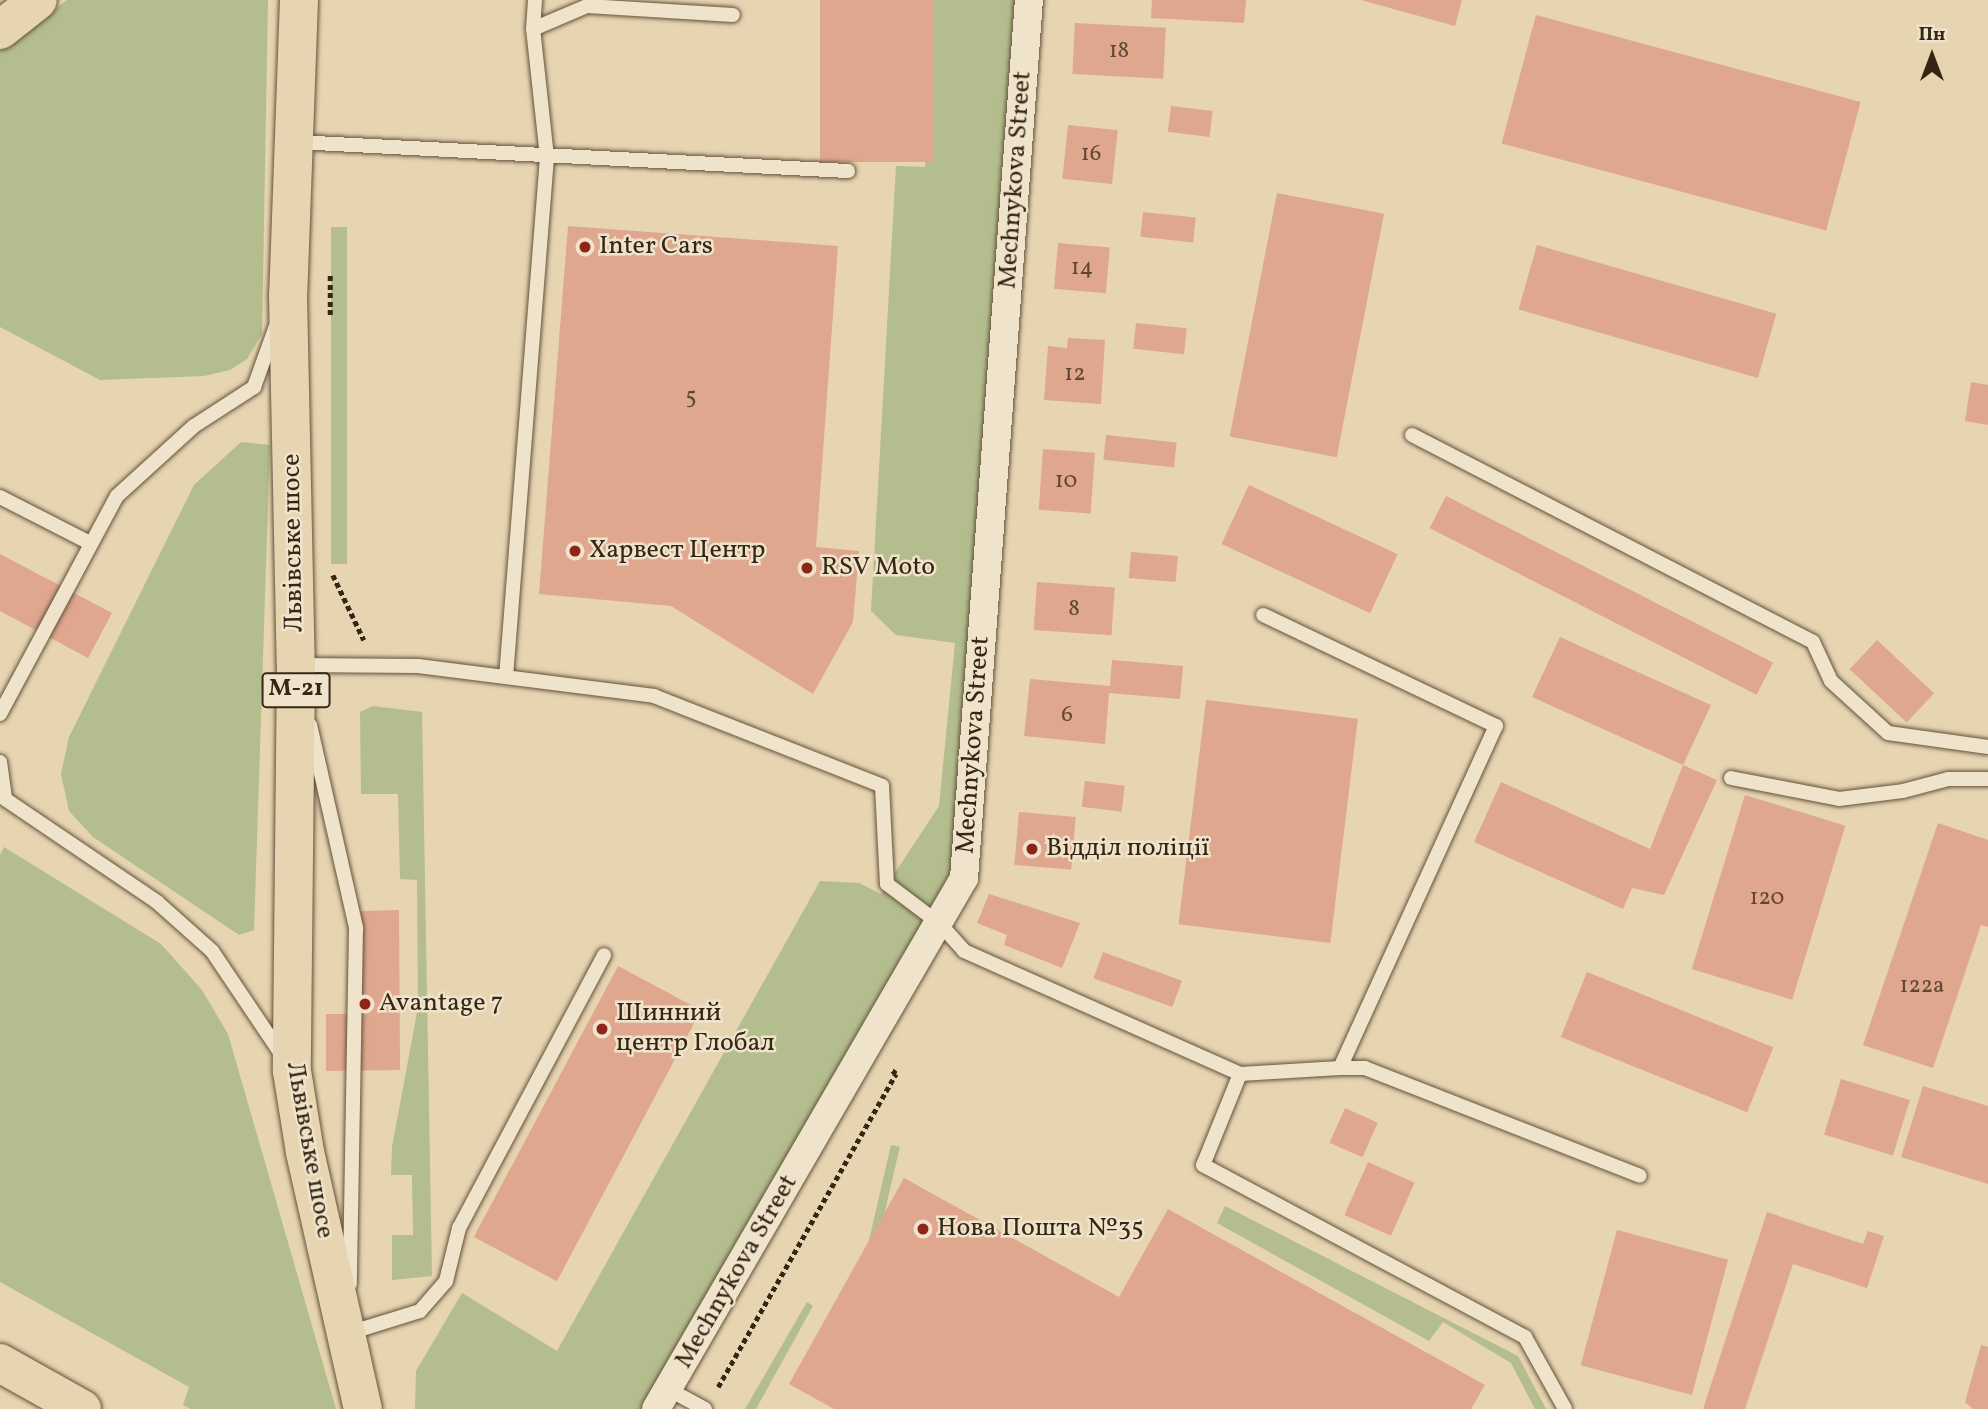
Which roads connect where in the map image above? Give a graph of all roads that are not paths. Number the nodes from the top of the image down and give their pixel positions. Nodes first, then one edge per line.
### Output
1 (15, 0) edge
2 (38, 0) edge
3 (299, 0) edge
4 (535, 0) edge
5 (1029, 0) edge
6 (0, 6) edge
7 (733, 15) dead end
8 (533, 29) junction
9 (0, 30) edge
10 (291, 142) junction
11 (547, 157) junction
12 (848, 171) dead end
13 (288, 295) junction
14 (1412, 435) dead end
15 (0, 497) edge
16 (90, 543) junction
17 (1263, 615) dead end
18 (296, 664) junction
19 (506, 677) junction
20 (0, 714) edge
21 (1988, 747) edge
22 (0, 762) edge
23 (1731, 778) dead end
24 (1988, 779) edge
25 (940, 924) junction
26 (604, 955) dead end
27 (1340, 1068) junction
28 (292, 1071) junction
29 (1240, 1074) junction
30 (1640, 1176) dead end
31 (349, 1336) junction
32 (0, 1363) edge
33 (359, 1391) edge
34 (662, 1399) edge
35 (708, 1403) edge
36 (82, 1409) edge
37 (376, 1409) edge
38 (1565, 1409) edge

1 - 6 highway
2 - 9 highway
3 - 10 highway, Львівське шосе / М-21
4 - 8 lane
5 - 25 street, Mechnykova Street
7 - 8 lane
8 - 11 lane
10 - 11 lane
10 - 13 highway, Львівське шосе / М-21
11 - 12 lane
11 - 19 lane
13 - 16 lane
13 - 18 highway, Львівське шосе / М-21
14 - 21 lane
15 - 16 lane
16 - 20 lane
17 - 27 lane
18 - 19 lane
18 - 28 highway, Львівське шосе / М-21
18 - 31 lane
19 - 25 lane
22 - 28 lane
23 - 24 lane
25 - 29 lane
25 - 34 street, Mechnykova Street
26 - 31 lane
27 - 29 lane
27 - 30 lane
28 - 31 highway, Львівське шосе / М-21
29 - 38 lane
31 - 33 highway, Львівське шосе / М-21
32 - 36 highway
33 - 37 highway, М-21
34 - 35 lane

